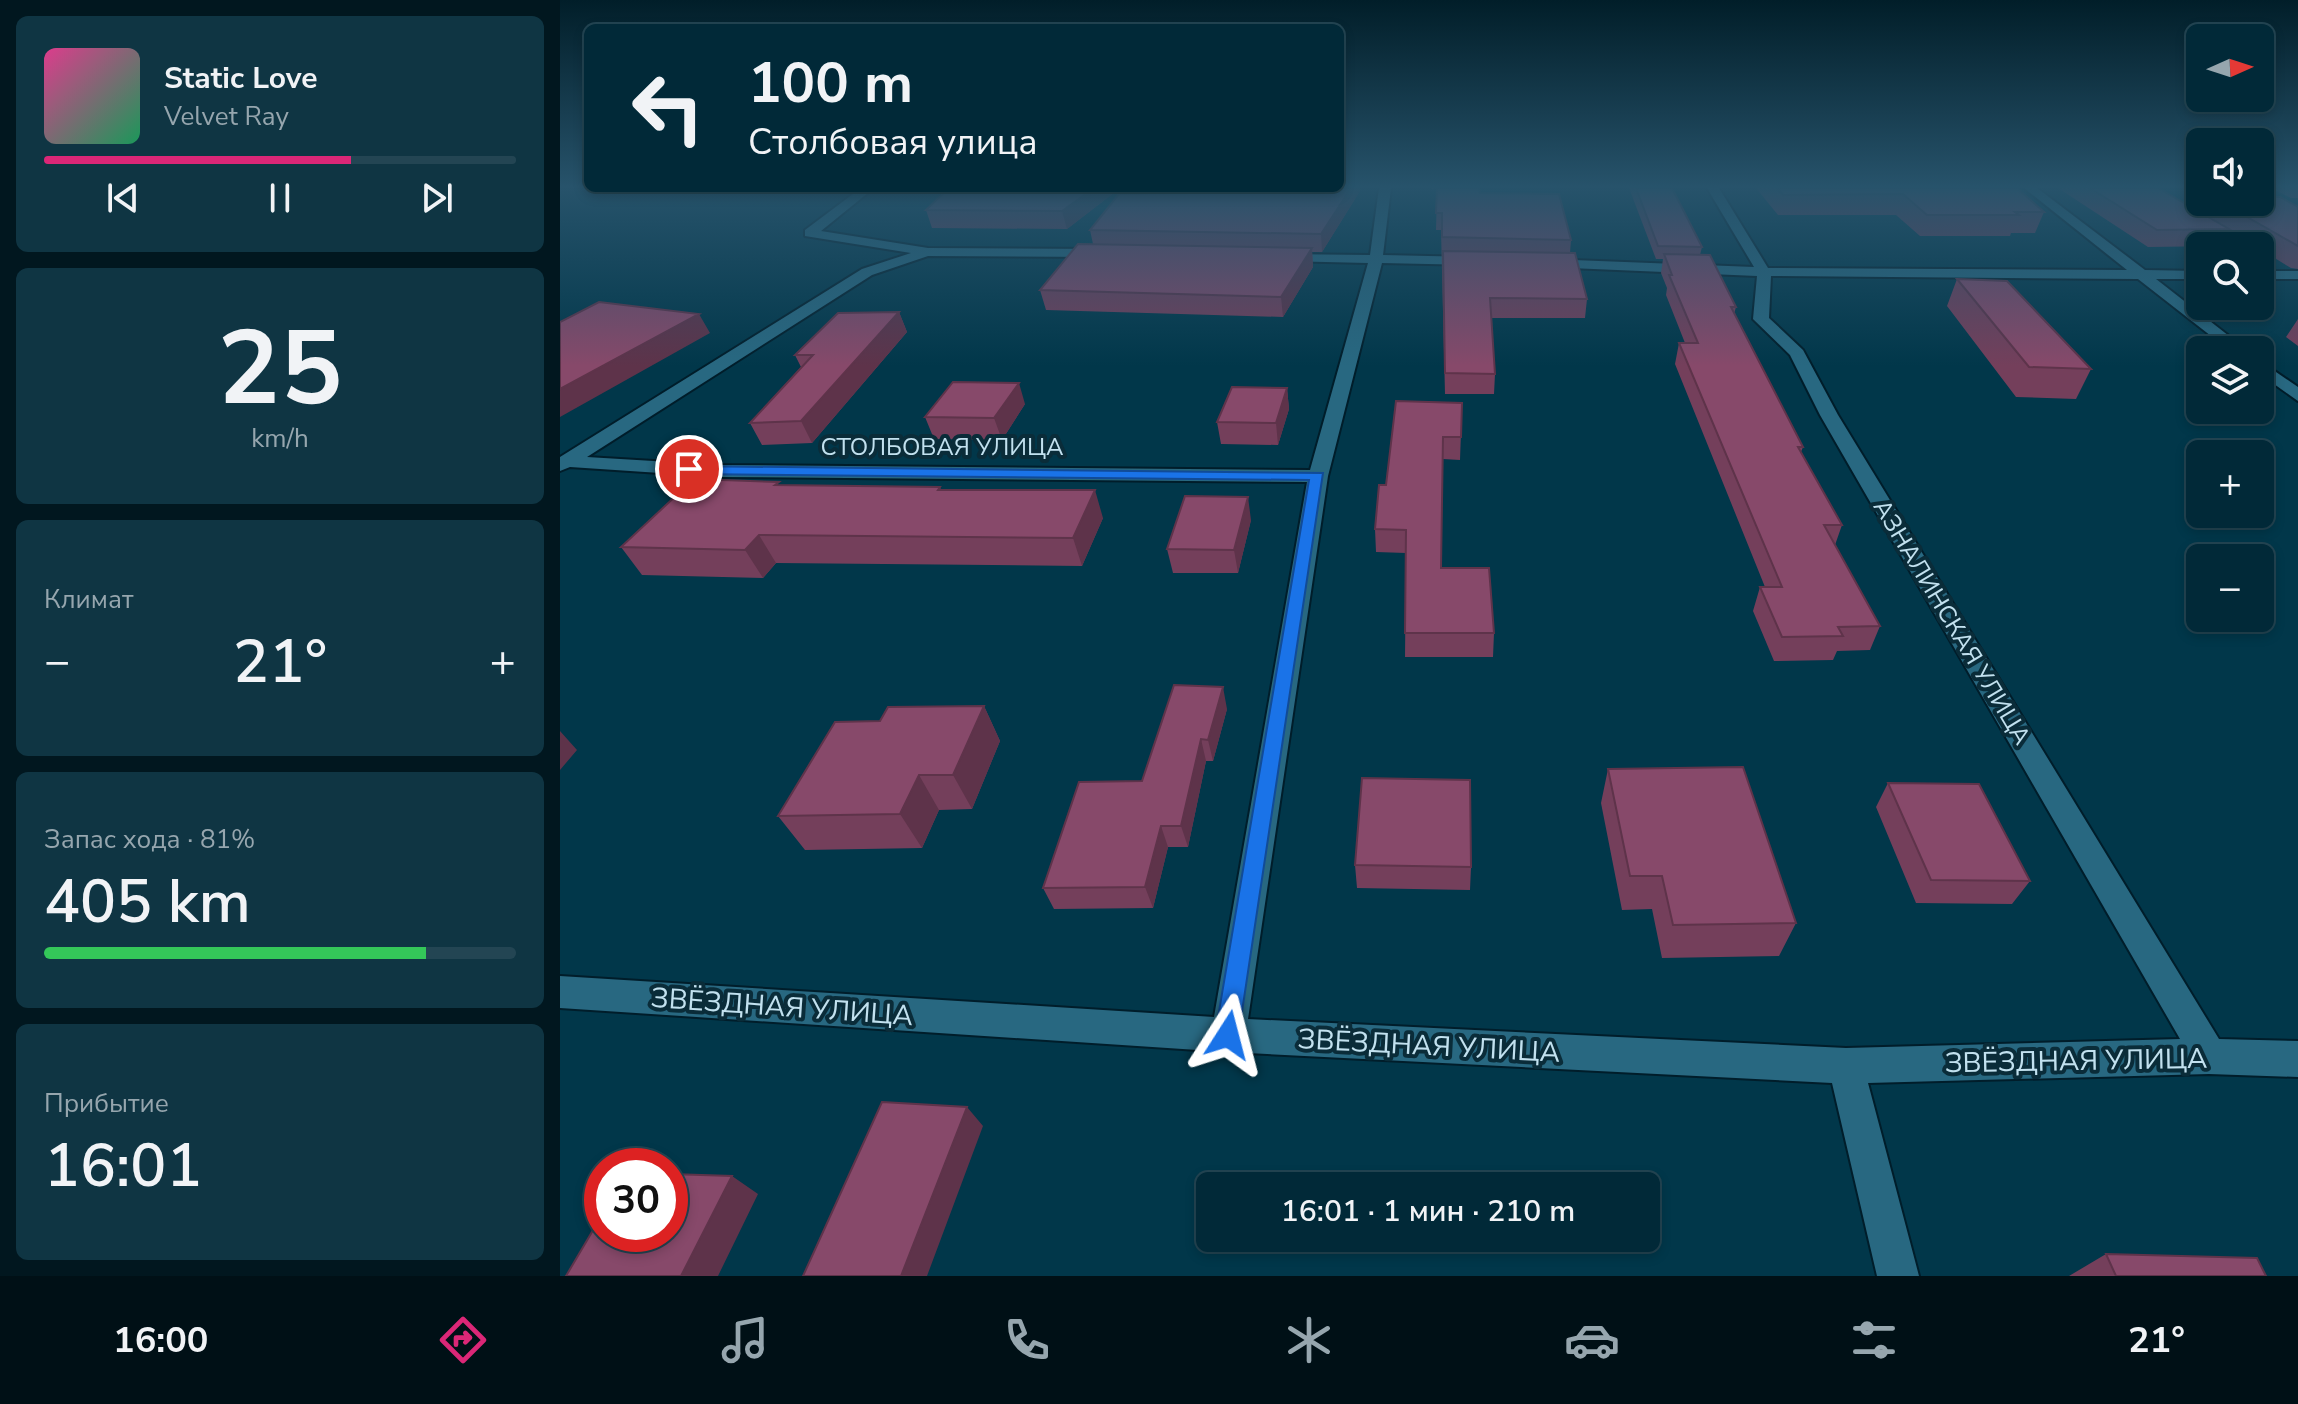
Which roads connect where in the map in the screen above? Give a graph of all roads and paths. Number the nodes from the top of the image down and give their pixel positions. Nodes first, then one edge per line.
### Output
1 (907, 248) edge
2 (1377, 248) edge
3 (1749, 248) edge
4 (2108, 248) edge
5 (927, 252) junction
6 (1115, 253) edge
7 (1269, 257) edge
8 (1376, 259) junction
9 (1483, 262) edge
10 (1529, 263) edge
11 (1764, 272) junction
12 (2144, 275) junction
13 (2186, 275) edge
14 (2274, 275) edge
15 (2298, 275) edge
16 (2221, 336) edge
17 (2274, 377) edge
18 (2298, 396) edge
19 (563, 463) edge
20 (1318, 476) junction
21 (560, 992) edge
22 (1228, 1035) junction
23 (2209, 1056) junction
24 (2298, 1059) edge
25 (1846, 1066) junction
26 (1898, 1276) edge

1 - 5 street
2 - 8 street
3 - 11 street
4 - 12 street
5 - 6 street
5 - 19 street, СТОЛБОВАЯ УЛИЦА
7 - 8 street
8 - 9 street
8 - 20 street
10 - 11 street
11 - 12 street
11 - 23 street, АЗНАЛИНСКАЯ УЛИЦА
12 - 13 street
12 - 16 street
14 - 15 street
17 - 18 street
19 - 20 street, СТОЛБОВАЯ УЛИЦА
20 - 22 street
21 - 22 street, ЗВЁЗДНАЯ УЛИЦА
22 - 25 street, ЗВЁЗДНАЯ УЛИЦА
23 - 24 street, ЗВЁЗДНАЯ УЛИЦА
23 - 25 street, ЗВЁЗДНАЯ УЛИЦА
25 - 26 street

